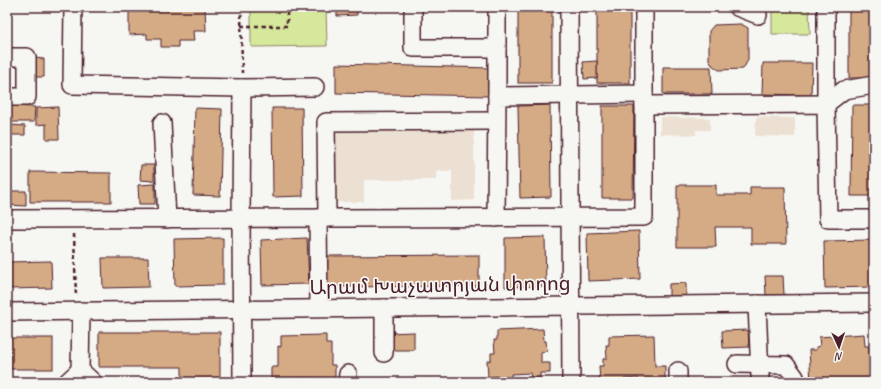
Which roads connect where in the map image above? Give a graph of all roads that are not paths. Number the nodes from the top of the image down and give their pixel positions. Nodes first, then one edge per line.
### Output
1 (73, 7) edge
2 (413, 7) edge
3 (497, 7) edge
4 (569, 7) edge
5 (644, 7) edge
6 (737, 7) edge
7 (826, 7) edge
8 (758, 15) dead end
9 (497, 48) junction
10 (7, 58) edge
11 (874, 85) edge
12 (315, 87) dead end
13 (242, 88) junction
14 (569, 95) junction
15 (497, 96) junction
16 (7, 97) edge
17 (644, 100) junction
18 (826, 104) junction
19 (496, 121) junction
20 (162, 123) dead end
21 (241, 218) junction
22 (322, 218) junction
23 (496, 218) junction
24 (570, 218) junction
25 (7, 219) edge
26 (167, 219) junction
27 (874, 219) edge
28 (874, 303) edge
29 (757, 304) junction
30 (571, 306) junction
31 (319, 308) junction
32 (384, 308) junction
33 (241, 310) junction
34 (79, 311) junction
35 (7, 312) edge
36 (384, 353) dead end
37 (736, 364) dead end
38 (80, 370) junction
39 (759, 370) junction
40 (66, 382) edge
41 (93, 382) edge
42 (242, 382) edge
43 (571, 382) edge
44 (795, 382) edge

1 - 13 street
2 - 9 street
3 - 9 street
4 - 14 street
5 - 17 street
6 - 8 street
7 - 18 street
9 - 15 street
10 - 16 street
11 - 18 street
12 - 13 street
13 - 21 street
14 - 15 street
14 - 17 street
14 - 24 street
15 - 19 street
17 - 18 street
17 - 24 street
18 - 27 street
19 - 22 street
19 - 23 street
20 - 26 street
21 - 22 street
21 - 26 street
21 - 33 street
22 - 23 street
22 - 31 street
23 - 24 street
24 - 30 street
25 - 26 street
28 - 29 street, Արամ Խաչատրյան փողոց
29 - 30 street, Արամ Խաչատրյան փողոց
29 - 39 street
30 - 32 street, Արամ Խաչատրյան փողոց
30 - 43 street
31 - 32 street, Արամ Խաչատրյան փողոց
31 - 33 street, Արամ Խաչատրյան փողոց
32 - 36 street
33 - 34 street, Արամ Խաչատրյան փողոց
33 - 42 street
34 - 35 street, Արամ Խաչատրյան փողոց
34 - 38 street
37 - 39 street
38 - 40 street
38 - 41 street
39 - 44 street

